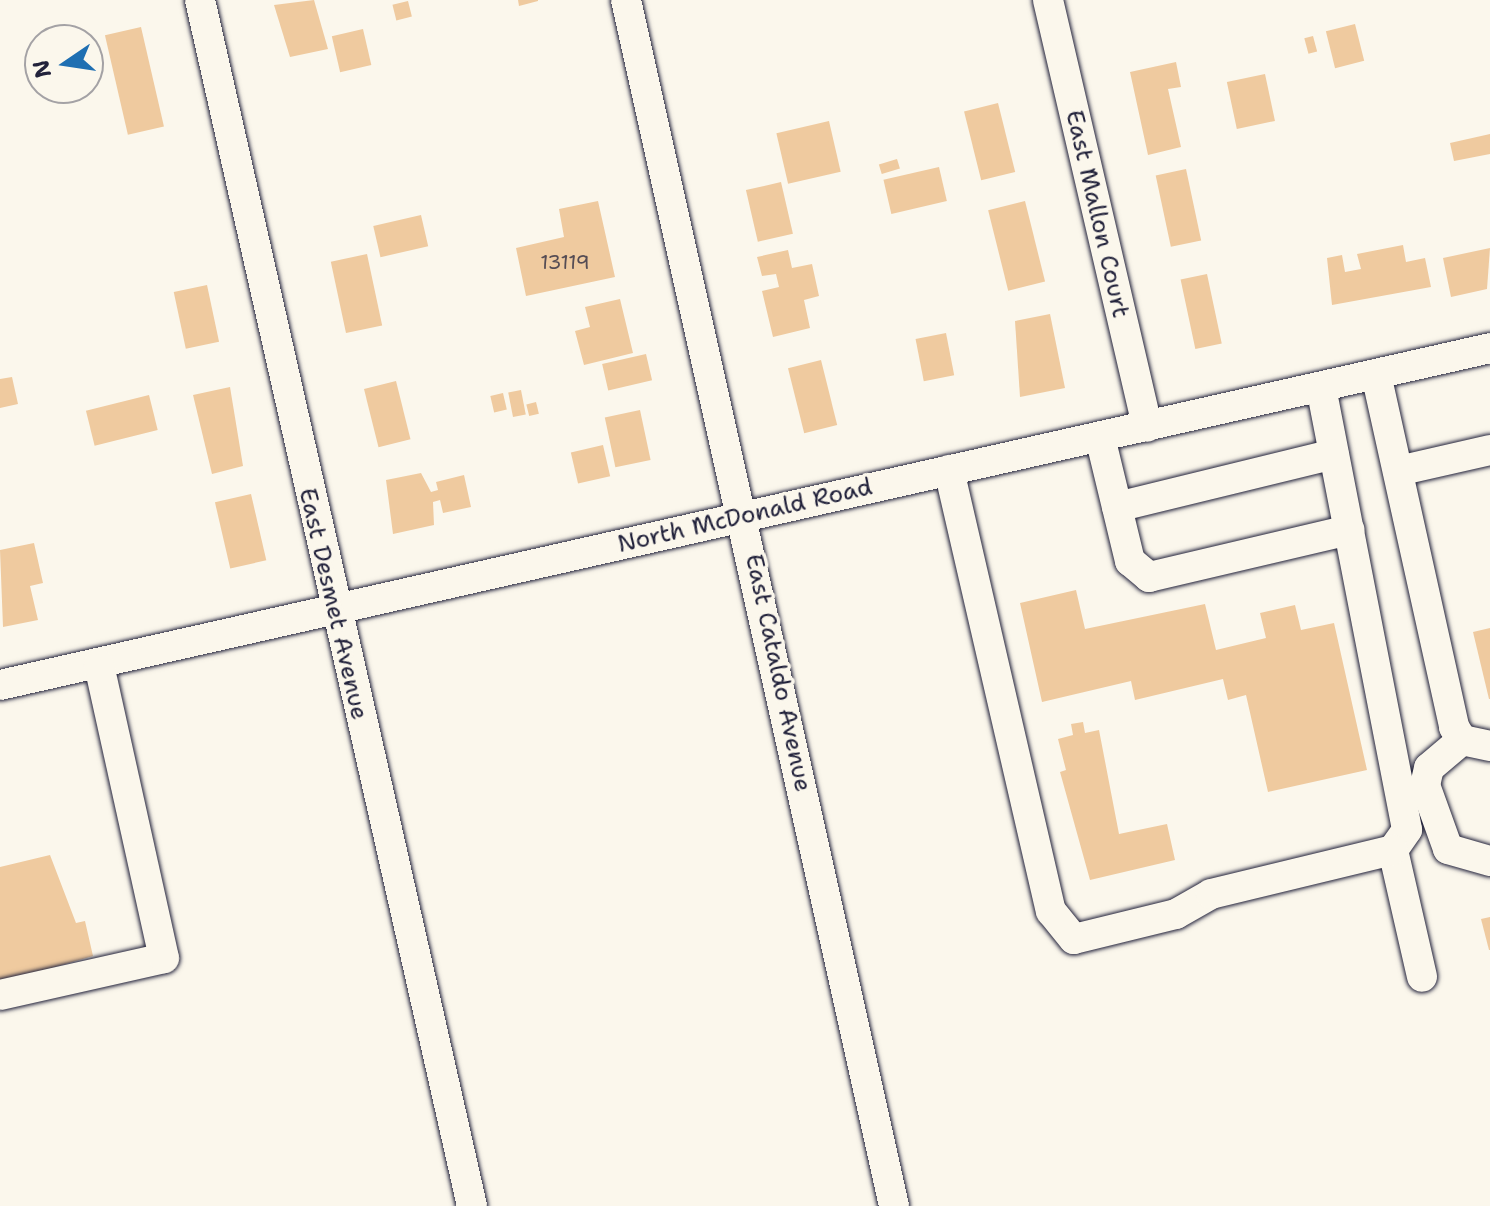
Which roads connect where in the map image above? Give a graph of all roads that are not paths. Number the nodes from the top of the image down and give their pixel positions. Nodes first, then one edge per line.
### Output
1 (200, 0) edge
2 (626, 0) edge
3 (1048, 0) edge
4 (1490, 348) edge
5 (1376, 374) junction
6 (1321, 387) junction
7 (1147, 427) junction
8 (1100, 437) junction
9 (1490, 450) edge
10 (1334, 454) junction
11 (949, 470) junction
12 (1398, 471) junction
13 (1117, 507) junction
14 (744, 515) junction
15 (1350, 530) junction
16 (334, 612) junction
17 (99, 664) junction
18 (0, 685) edge
19 (1476, 743) edge
20 (1393, 850) junction
21 (1490, 861) edge
22 (1422, 977) dead end
23 (0, 995) edge
24 (472, 1206) edge
25 (894, 1206) edge

1 - 16 street, East Desmet Avenue
2 - 14 street, East Cataldo Avenue
3 - 7 street, East Mallon Court
4 - 5 street, North McDonald Road
5 - 6 street, North McDonald Road
5 - 12 street
6 - 7 street, North McDonald Road
6 - 10 street
7 - 8 street, North McDonald Road
8 - 11 street, North McDonald Road
8 - 13 street
9 - 12 street
10 - 13 street
10 - 15 street
11 - 14 street, North McDonald Road
11 - 20 street
12 - 19 street
13 - 15 street
14 - 16 street, North McDonald Road
14 - 25 street, East Cataldo Avenue
15 - 20 street
16 - 17 street, North McDonald Road
16 - 24 street, East Desmet Avenue
17 - 18 street, North McDonald Road
17 - 23 street
19 - 21 street
20 - 22 street

